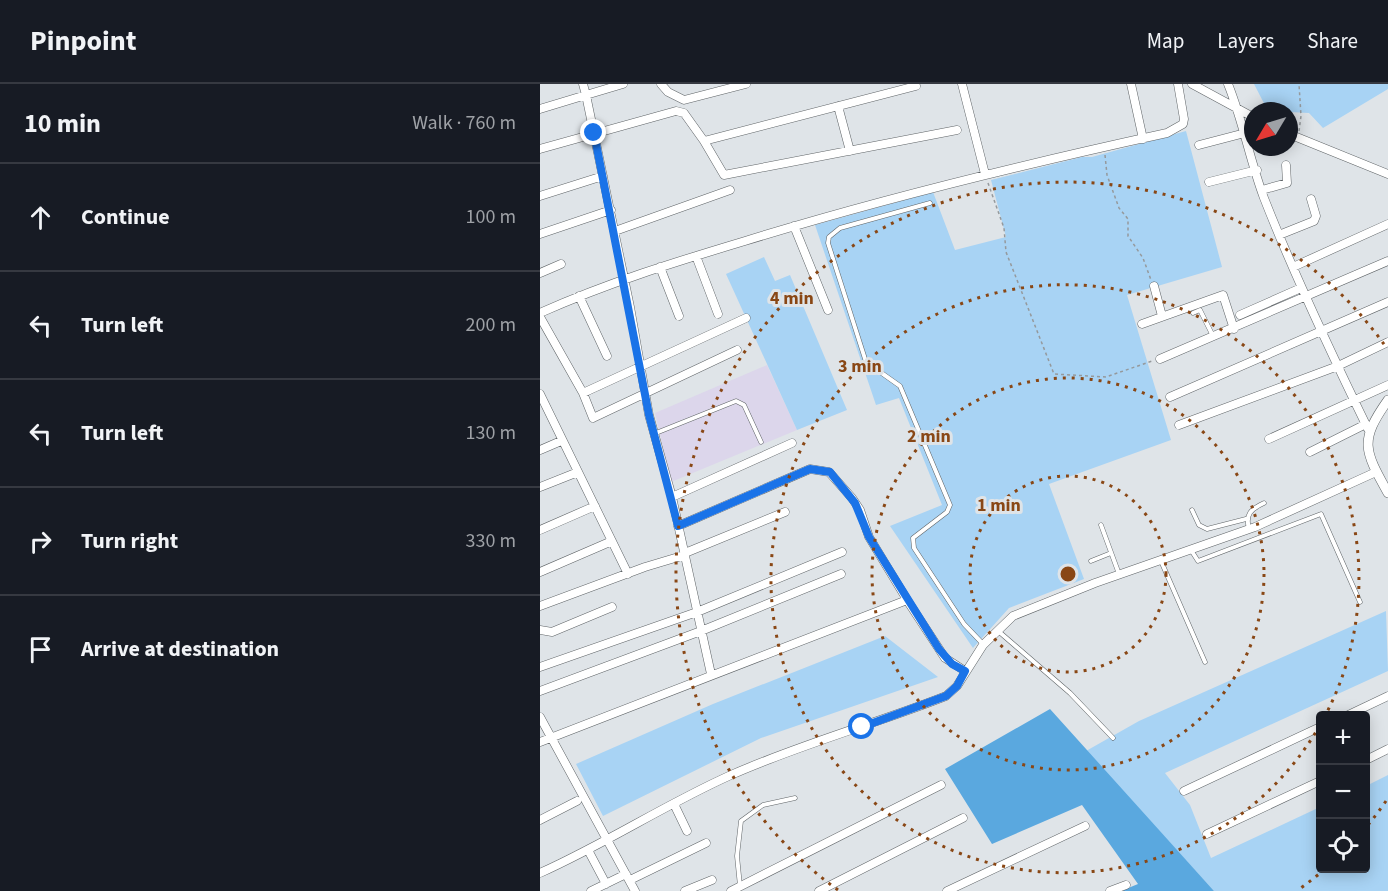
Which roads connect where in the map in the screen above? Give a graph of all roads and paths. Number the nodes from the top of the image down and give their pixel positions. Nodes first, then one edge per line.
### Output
1 (583, 84) edge
2 (623, 84) edge
3 (661, 84) edge
4 (746, 84) edge
5 (962, 84) edge
6 (1131, 84) edge
7 (1178, 84) edge
8 (1192, 84) edge
9 (1228, 84) edge
10 (1299, 84) edge
11 (916, 86) dead end
12 (586, 95) junction
13 (838, 106) junction
14 (1238, 108) junction
15 (540, 109) edge
16 (1244, 112) edge
17 (1298, 128) edge
18 (1244, 129) edge
19 (957, 130) dead end
20 (594, 133) junction
21 (1244, 133) edge
22 (1298, 137) edge
23 (1143, 139) junction
24 (704, 141) junction
25 (1199, 145) dead end
26 (1104, 147) junction
27 (540, 149) edge
28 (850, 151) junction
29 (1252, 156) edge
30 (1286, 165) dead end
31 (1257, 170) junction
32 (985, 174) junction
33 (1388, 174) edge
34 (603, 176) junction
35 (1209, 182) dead end
36 (730, 190) dead end
37 (1262, 190) junction
38 (540, 196) edge
39 (1311, 200) dead end
40 (930, 203) dead end
41 (611, 210) junction
42 (1388, 224) edge
43 (794, 226) junction
44 (615, 231) junction
45 (540, 234) edge
46 (1279, 235) junction
47 (696, 256) junction
48 (1388, 261) edge
49 (561, 264) dead end
50 (660, 267) junction
51 (1293, 267) junction
52 (540, 273) edge
53 (623, 279) junction
54 (1154, 286) joint
55 (1301, 288) junction
56 (579, 296) junction
57 (1305, 299) junction
58 (1388, 302) edge
59 (828, 310) dead end
60 (1192, 313) dead end
61 (718, 314) dead end
62 (540, 315) edge
63 (1240, 315) dead end
64 (679, 316) dead end
65 (1162, 316) junction
66 (746, 318) dead end
67 (1142, 324) dead end
68 (1234, 329) junction
69 (1322, 332) junction
70 (1213, 337) junction
71 (1388, 342) edge
72 (737, 350) dead end
73 (607, 356) dead end
74 (1160, 359) joint
75 (641, 364) junction
76 (1338, 366) junction
77 (1388, 385) edge
78 (583, 393) junction
79 (540, 394) edge
80 (645, 394) junction
81 (1170, 397) dead end
82 (1355, 400) junction
83 (1388, 400) edge
84 (1179, 425) dead end
85 (1367, 426) junction
86 (654, 434) junction
87 (1269, 439) dead end
88 (561, 441) junction
89 (761, 442) dead end
90 (792, 443) dead end
91 (540, 450) edge
92 (1310, 452) dead end
93 (578, 472) junction
94 (1376, 472) junction
95 (540, 487) edge
96 (1388, 493) edge
97 (672, 497) junction
98 (1264, 503) dead end
99 (595, 506) junction
100 (1192, 510) dead end
101 (785, 512) dead end
102 (1246, 519) junction
103 (1101, 525) dead end
104 (678, 526) junction
105 (1249, 529) junction
106 (540, 530) edge
107 (612, 541) junction
108 (1191, 549) junction
109 (842, 552) dead end
110 (1111, 553) junction
111 (685, 554) junction
112 (1161, 559) junction
113 (1091, 561) dead end
114 (540, 572) edge
115 (628, 574) junction
116 (841, 574) dead end
117 (1119, 574) junction
118 (1360, 602) dead end
119 (909, 604) junction
120 (540, 606) edge
121 (612, 607) dead end
122 (697, 612) junction
123 (540, 630) edge
124 (996, 630) junction
125 (701, 631) junction
126 (983, 645) junction
127 (1205, 662) dead end
128 (540, 667) edge
129 (965, 671) junction
130 (711, 674) junction
131 (540, 691) edge
132 (1388, 696) edge
133 (1356, 711) edge
134 (540, 717) edge
135 (1316, 729) edge
136 (551, 737) junction
137 (1113, 738) dead end
138 (540, 742) edge
139 (1388, 749) edge
140 (1370, 758) edge
141 (1316, 783) edge
142 (941, 785) dead end
143 (1184, 791) dead end
144 (795, 798) dead end
145 (577, 801) dead end
146 (674, 804) junction
147 (963, 818) dead end
148 (540, 820) edge
149 (1085, 826) dead end
150 (687, 831) dead end
151 (1207, 834) dead end
152 (608, 839) junction
153 (706, 843) dead end
154 (588, 850) junction
155 (540, 873) edge
156 (628, 877) junction
157 (712, 880) dead end
158 (606, 884) junction
159 (1126, 885) dead end
160 (740, 889) edge
161 (591, 891) edge
162 (635, 891) edge
163 (685, 891) edge
164 (731, 891) edge
165 (819, 891) edge
166 (947, 891) edge
167 (1110, 891) edge

1 - 12 street
2 - 12 street
3 - 4 street
5 - 32 street
6 - 23 street
7 - 23 street
8 - 14 street
9 - 14 street
10 - 17 path
11 - 13 street
12 - 15 street
12 - 20 street
13 - 24 street
13 - 28 street
14 - 16 street
14 - 18 street
19 - 28 street
20 - 24 street
20 - 27 street
20 - 34 street
21 - 25 street
22 - 33 street
23 - 26 street
24 - 28 street
26 - 32 street
26 - 54 path
29 - 31 street
30 - 37 street
31 - 35 street
31 - 37 street
32 - 43 street
32 - 74 path
34 - 38 street
34 - 41 street
36 - 44 street
37 - 46 street
39 - 46 street
40 - 126 lane
41 - 44 street
41 - 45 street
42 - 51 street
43 - 47 street
43 - 59 street
44 - 53 street
46 - 51 street
47 - 50 street
47 - 61 street
48 - 57 street
49 - 52 street
50 - 53 street
50 - 64 street
51 - 55 street
53 - 56 street
53 - 75 street
54 - 65 street
55 - 57 street
55 - 63 street
56 - 62 street
56 - 73 street
57 - 68 street
57 - 69 street
58 - 69 street
60 - 70 lane
62 - 78 street
65 - 67 street
65 - 68 street
66 - 75 street
68 - 70 street
69 - 76 street
69 - 81 street
70 - 74 street
71 - 76 street
72 - 80 street
75 - 78 street
75 - 80 street
76 - 82 street
76 - 84 street
77 - 82 street
78 - 80 street
79 - 88 street
80 - 86 street
82 - 85 street
82 - 87 street
83 - 85 street
85 - 92 street
85 - 94 street
86 - 89 lane
86 - 97 street
88 - 91 street
88 - 93 street
90 - 97 street
93 - 95 street
93 - 99 street
94 - 96 street
94 - 105 street
97 - 104 street
98 - 102 lane
99 - 106 street
99 - 107 street
100 - 102 lane
101 - 111 street
102 - 105 lane
103 - 110 lane
104 - 111 street
104 - 119 street
105 - 108 street
107 - 114 street
107 - 115 street
108 - 112 street
108 - 118 lane
109 - 122 street
110 - 113 lane
110 - 117 lane
111 - 115 street
111 - 122 street
112 - 117 street
112 - 127 lane
115 - 120 street
116 - 125 street
117 - 124 street
119 - 129 street
119 - 130 street
121 - 123 street
122 - 125 street
122 - 128 street
124 - 126 street
124 - 137 lane
125 - 130 street
125 - 131 street
126 - 129 street
129 - 146 street
130 - 136 street
132 - 133 street
134 - 136 street
135 - 143 street
136 - 138 street
136 - 152 street
139 - 140 street
141 - 151 street
142 - 160 street
144 - 160 lane
145 - 148 street
146 - 150 street
146 - 152 street
147 - 165 street
149 - 166 street
152 - 154 street
152 - 156 street
153 - 156 street
154 - 155 street
154 - 158 street
156 - 158 street
156 - 162 street
157 - 163 street
158 - 161 street
159 - 167 street
160 - 164 street

